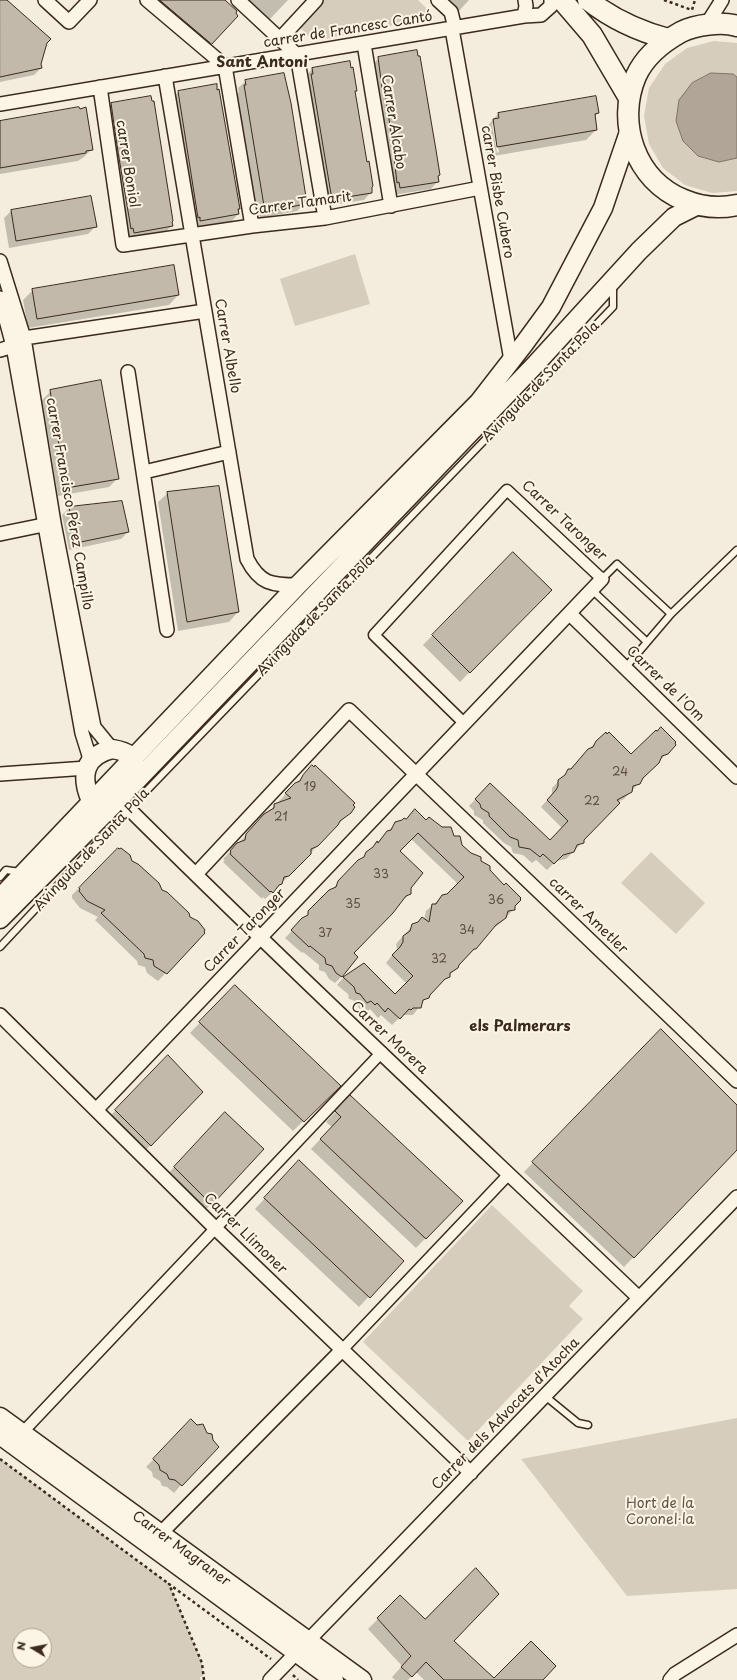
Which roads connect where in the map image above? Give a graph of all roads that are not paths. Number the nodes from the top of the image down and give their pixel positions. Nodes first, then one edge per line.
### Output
1 (45, 0) edge
2 (90, 0) edge
3 (147, 0) edge
4 (238, 0) edge
5 (316, 0) edge
6 (438, 0) edge
7 (525, 0) edge
8 (551, 0) edge
9 (562, 0) edge
10 (588, 0) edge
11 (722, 0) edge
12 (524, 16) junction
13 (707, 24) junction
14 (737, 26) edge
15 (453, 29) junction
16 (280, 39) junction
17 (668, 39) junction
18 (364, 44) junction
19 (297, 55) junction
20 (225, 66) junction
21 (165, 76) junction
22 (100, 87) junction
23 (629, 98) junction
24 (0, 104) edge
25 (629, 132) junction
26 (480, 188) junction
27 (698, 205) junction
28 (390, 206) junction
29 (733, 208) edge
30 (325, 218) junction
31 (252, 226) junction
32 (192, 235) junction
33 (123, 245) joint
34 (0, 261) edge
35 (0, 298) edge
36 (205, 311) junction
37 (24, 338) junction
38 (13, 346) junction
39 (0, 350) edge
40 (511, 360) junction
41 (128, 372) dead end
42 (229, 452) junction
43 (144, 472) junction
44 (49, 524) junction
45 (0, 534) edge
46 (737, 550) edge
47 (602, 579) junction
48 (298, 585) junction
49 (592, 590) junction
50 (570, 614) junction
51 (671, 614) junction
52 (168, 630) dead end
53 (647, 642) junction
54 (625, 668) junction
55 (465, 724) junction
56 (112, 748) junction
57 (133, 756) junction
58 (89, 765) junction
59 (0, 774) edge
60 (417, 774) junction
61 (737, 777) edge
62 (91, 801) junction
63 (124, 804) junction
64 (24, 872) junction
65 (196, 874) junction
66 (0, 877) edge
67 (0, 898) edge
68 (0, 919) edge
69 (261, 937) junction
70 (0, 947) edge
71 (0, 1016) edge
72 (382, 1052) junction
73 (737, 1081) edge
74 (96, 1110) junction
75 (509, 1174) junction
76 (737, 1197) edge
77 (216, 1229) junction
78 (639, 1298) junction
79 (342, 1350) junction
80 (545, 1396) junction
81 (0, 1417) edge
82 (588, 1425) dead end
83 (22, 1433) junction
84 (0, 1435) edge
85 (471, 1473) junction
86 (160, 1534) junction
87 (737, 1635) edge
88 (303, 1646) junction
89 (270, 1680) edge
90 (334, 1680) edge
91 (362, 1680) edge
92 (670, 1680) edge

1 - 2 street
3 - 20 street
4 - 16 street
5 - 16 street
6 - 15 street, carrer Bisbe Cubero
7 - 12 street
8 - 12 street, carrer de Francesc Cantó
9 - 23 main road
10 - 17 main road
11 - 13 street
12 - 15 street, carrer de Francesc Cantó
13 - 14 main road
13 - 17 main road
15 - 18 street, carrer de Francesc Cantó
15 - 26 street, carrer Bisbe Cubero
16 - 19 street
17 - 23 main road
18 - 19 street, carrer de Francesc Cantó
18 - 28 street, Carrer Alcabo
19 - 20 street, carrer de Francesc Cantó
19 - 30 street
20 - 21 street, carrer de Francesc Cantó
20 - 31 street
21 - 22 street, carrer de Francesc Cantó
21 - 32 street, Carrer Albello
22 - 24 street, carrer de Francesc Cantó
22 - 33 street, carrer Boniol
23 - 25 main road
25 - 27 main road
25 - 40 main road
26 - 28 street, Carrer Tamarit
26 - 40 street, carrer Bisbe Cubero
27 - 29 main road
27 - 63 main road, Avinguda de Santa Pola
28 - 30 street, Carrer Tamarit
30 - 31 street, Carrer Tamarit
31 - 32 street, Carrer Tamarit
32 - 33 street, Carrer Tamarit
32 - 36 street, Carrer Albello
34 - 37 street, carrer Francisco Pérez Campillo
35 - 38 street, carrer Francisco Pérez Campillo
36 - 37 street
36 - 42 street, Carrer Albello
37 - 38 street
37 - 44 street, carrer Francisco Pérez Campillo
38 - 39 street
38 - 44 street, carrer Francisco Pérez Campillo
40 - 48 main road
41 - 43 street
42 - 43 street
42 - 48 street, Carrer Albello
43 - 52 street
44 - 45 street
44 - 56 street, carrer Francisco Pérez Campillo
44 - 58 street, carrer Francisco Pérez Campillo
46 - 51 lane
47 - 49 street, Carrer Taronger
47 - 51 lane
47 - 55 street, Carrer Taronger
48 - 57 main road
49 - 50 street, Carrer Taronger
49 - 53 lane
50 - 54 street, Carrer de l'Om
50 - 55 street, Carrer Taronger
51 - 53 lane
53 - 54 lane
54 - 61 street, Carrer de l'Om
55 - 60 street, Carrer Taronger
56 - 57 main road
56 - 58 main road
57 - 62 main road
57 - 63 main road, Avinguda de Santa Pola
58 - 59 street
58 - 62 main road
60 - 65 street
60 - 69 street, Carrer Taronger
60 - 73 street, carrer Ametler
62 - 63 main road, Avinguda de Santa Pola
62 - 64 main road
63 - 65 street, Carrer Morera
63 - 68 main road, Avinguda de Santa Pola
63 - 70 lane, Avinguda de Santa Pola
64 - 66 lane
64 - 67 main road
65 - 69 street, Carrer Morera
69 - 72 street, Carrer Morera
69 - 74 street, Carrer Taronger
71 - 74 street, Carrer Llimoner
72 - 75 street, Carrer Morera
72 - 77 street
74 - 77 street, Carrer Llimoner
75 - 78 street, Carrer Morera
75 - 79 street
76 - 78 street, Carrer dels Advocats d'Atocha
77 - 79 street, Carrer Llimoner
77 - 83 street
78 - 80 street, Carrer dels Advocats d'Atocha
79 - 85 street, Carrer Llimoner
79 - 86 street
80 - 82 lane
80 - 85 street, Carrer dels Advocats d'Atocha
81 - 83 main road, Carrer Magraner
83 - 86 main road, Carrer Magraner
84 - 88 main road, Carrer Magraner
85 - 88 street, Carrer dels Advocats d'Atocha
86 - 88 main road, Carrer Magraner
87 - 92 street
88 - 89 street, Carrer dels Advocats d'Atocha
88 - 90 main road, Carrer Magraner
88 - 91 main road, Carrer Magraner

